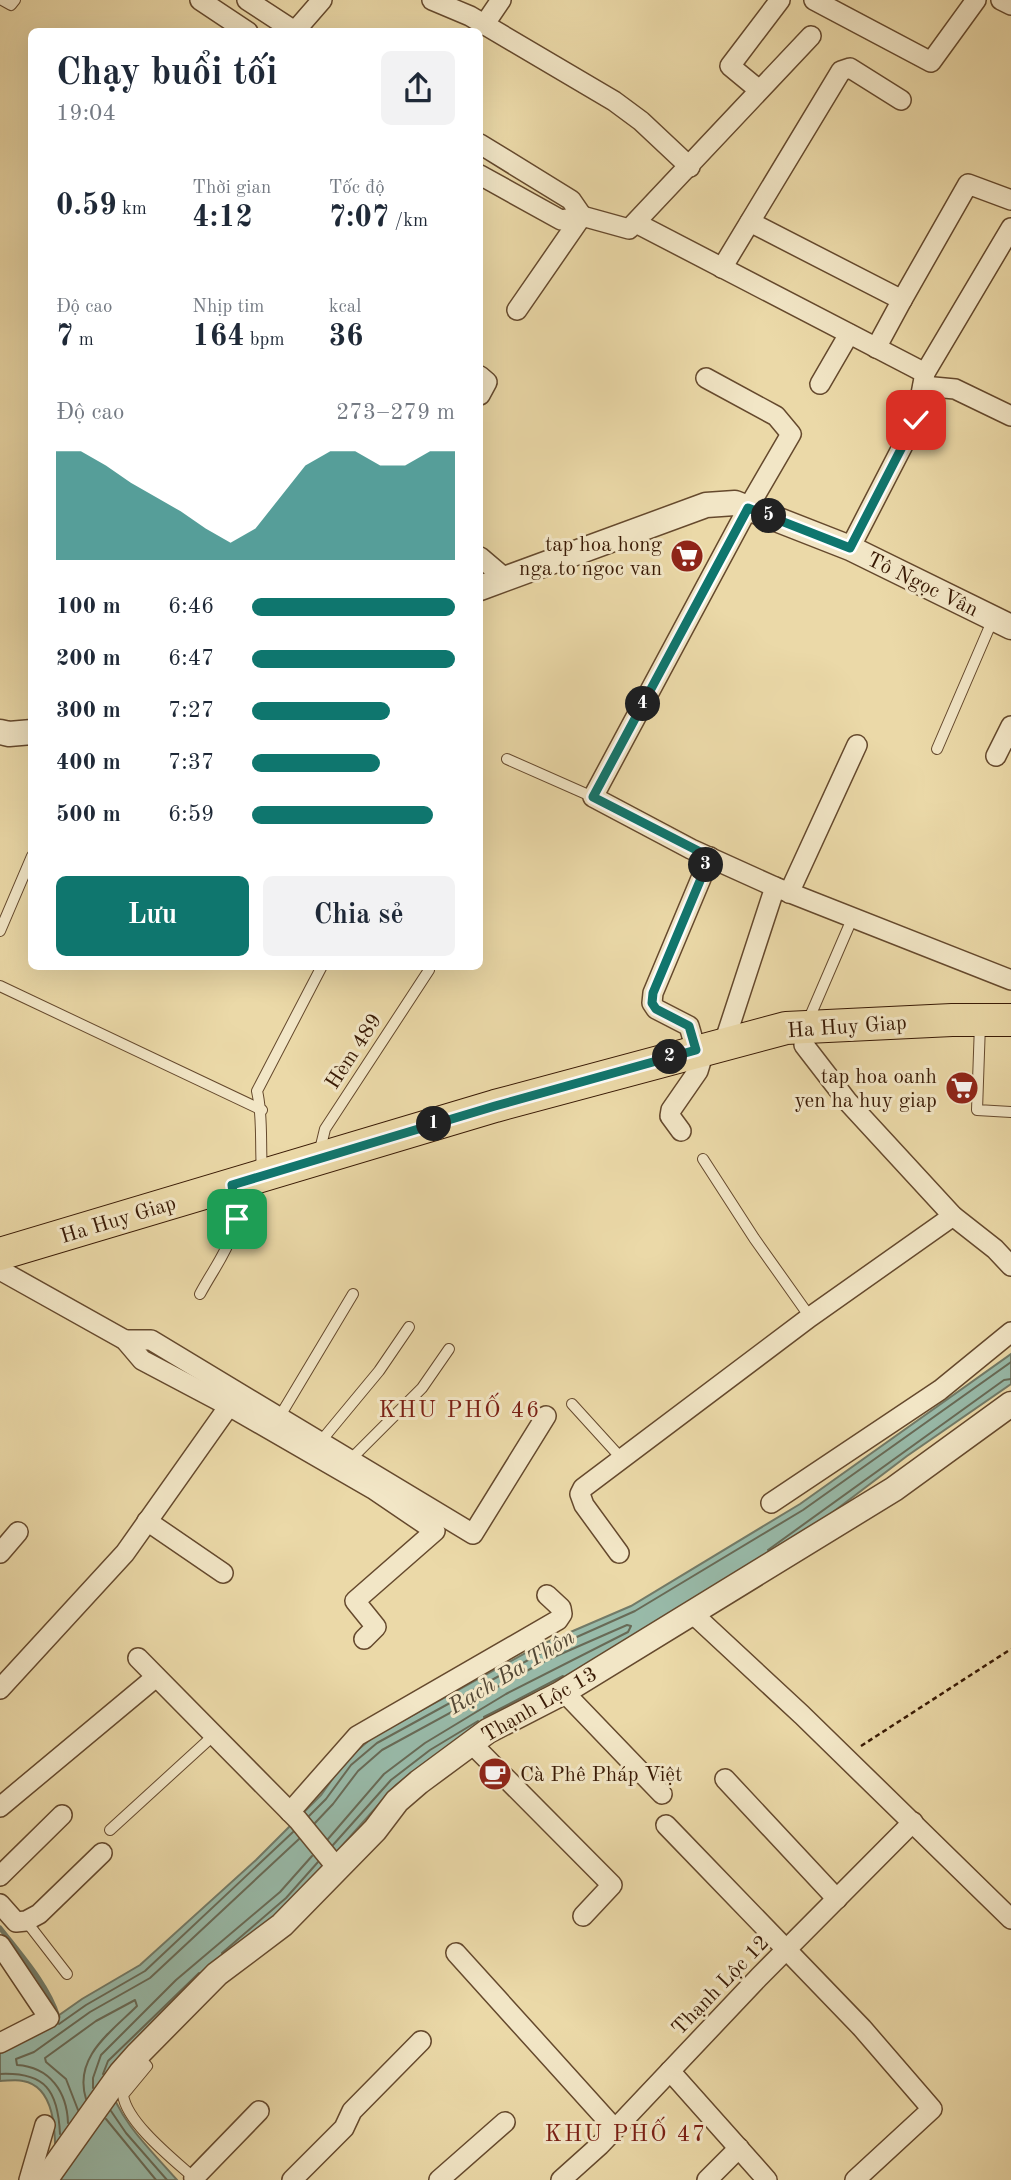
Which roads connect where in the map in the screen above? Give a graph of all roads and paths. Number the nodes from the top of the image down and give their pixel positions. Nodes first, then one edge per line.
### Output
1 (2, 0) edge
2 (15, 0) edge
3 (200, 0) edge
4 (247, 0) edge
5 (322, 0) edge
6 (432, 0) edge
7 (501, 0) edge
8 (780, 0) edge
9 (814, 0) edge
10 (976, 0) edge
11 (1002, 0) edge
12 (1011, 5) edge
13 (484, 25) junction
14 (242, 28) edge
15 (291, 28) edge
16 (299, 28) edge
17 (811, 36) dead end
18 (759, 90) junction
19 (901, 100) dead end
20 (483, 146) edge
21 (690, 167) junction
22 (483, 177) edge
23 (1011, 200) edge
24 (582, 216) junction
25 (750, 222) junction
26 (636, 223) junction
27 (1009, 237) edge
28 (722, 268) junction
29 (902, 300) junction
30 (517, 310) dead end
31 (845, 341) junction
32 (876, 348) junction
33 (706, 379) dead end
34 (924, 380) junction
35 (820, 384) dead end
36 (1011, 416) edge
37 (748, 508) junction
38 (850, 548) junction
39 (483, 560) edge
40 (506, 579) junction
41 (483, 587) edge
42 (1002, 623) edge
43 (1011, 726) edge
44 (0, 732) edge
45 (28, 732) edge
46 (857, 745) dead end
47 (937, 749) dead end
48 (996, 756) dead end
49 (507, 759) dead end
50 (593, 797) junction
51 (710, 857) junction
52 (28, 865) edge
53 (782, 890) junction
54 (852, 919) junction
55 (0, 930) edge
56 (320, 970) edge
57 (429, 970) dead end
58 (1011, 980) edge
59 (0, 986) edge
60 (980, 1020) junction
61 (1011, 1020) edge
62 (806, 1026) junction
63 (708, 1047) junction
64 (261, 1110) junction
65 (1011, 1112) edge
66 (681, 1131) dead end
67 (319, 1158) junction
68 (703, 1159) dead end
69 (263, 1175) junction
70 (232, 1185) junction
71 (953, 1216) junction
72 (0, 1254) edge
73 (1011, 1266) edge
74 (0, 1270) edge
75 (200, 1294) dead end
76 (353, 1294) dead end
77 (810, 1317) junction
78 (409, 1327) dead end
79 (1011, 1332) edge
80 (125, 1340) junction
81 (449, 1349) dead end
82 (572, 1404) dead end
83 (1011, 1404) edge
84 (229, 1406) junction
85 (280, 1416) junction
86 (546, 1416) dead end
87 (321, 1441) junction
88 (351, 1459) junction
89 (622, 1459) junction
90 (771, 1503) dead end
91 (147, 1521) junction
92 (18, 1532) dead end
93 (0, 1553) edge
94 (619, 1553) dead end
95 (223, 1573) dead end
96 (547, 1595) dead end
97 (691, 1612) junction
98 (364, 1639) dead end
99 (1011, 1649) edge
100 (138, 1658) dead end
101 (156, 1677) junction
102 (0, 1689) edge
103 (563, 1691) junction
104 (214, 1735) junction
105 (472, 1744) junction
106 (845, 1757) junction
107 (725, 1779) dead end
108 (662, 1794) dead end
109 (0, 1807) edge
110 (62, 1815) dead end
111 (294, 1816) junction
112 (913, 1822) junction
113 (666, 1825) dead end
114 (110, 1830) dead end
115 (102, 1853) dead end
116 (335, 1866) junction
117 (0, 1876) edge
118 (837, 1899) junction
119 (0, 1904) edge
120 (583, 1916) dead end
121 (1011, 1919) edge
122 (26, 1921) junction
123 (0, 1945) edge
124 (786, 1950) junction
125 (456, 1953) dead end
126 (67, 1974) dead end
127 (421, 2042) dead end
128 (0, 2043) edge
129 (129, 2064) junction
130 (670, 2071) junction
131 (259, 2111) dead end
132 (505, 2122) dead end
133 (45, 2125) dead end
134 (615, 2129) junction
135 (739, 2148) junction
136 (41, 2177) edge
137 (195, 2179) edge
138 (292, 2180) edge
139 (439, 2180) edge
140 (561, 2180) edge
141 (708, 2180) edge
142 (767, 2180) edge
143 (855, 2180) edge

1 - 2 lane
3 - 14 street
4 - 15 street
5 - 16 street
6 - 13 street
7 - 13 street
8 - 18 street
9 - 10 street
11 - 12 street
13 - 21 street
17 - 18 street
18 - 21 street
19 - 25 street
20 - 24 street
21 - 26 street
22 - 24 street
23 - 29 street
24 - 26 street
24 - 30 street
25 - 28 street
25 - 29 street
26 - 28 street
27 - 34 street
28 - 31 street
29 - 32 street
31 - 32 street
31 - 35 street
32 - 34 street
33 - 37 street
34 - 36 street
34 - 38 street
37 - 38 street, Tô Ngọc Vân
37 - 40 street, Tô Ngọc Vân
37 - 50 street
38 - 42 street, Tô Ngọc Vân
39 - 40 street
40 - 41 street, Tô Ngọc Vân
42 - 47 lane
43 - 48 street
44 - 45 street
46 - 53 street
49 - 50 lane
50 - 51 street
51 - 53 street
51 - 63 street
52 - 55 lane
53 - 54 street
53 - 63 street
54 - 58 street
54 - 62 lane
56 - 64 lane
57 - 67 lane, Hèm 489
59 - 64 lane
60 - 61 main road, Ha Huy Giap
60 - 62 main road, Ha Huy Giap
60 - 65 lane
62 - 63 main road, Ha Huy Giap
62 - 71 street
63 - 66 street
63 - 67 main road, Ha Huy Giap
64 - 69 lane
67 - 69 main road, Ha Huy Giap
68 - 77 lane
69 - 70 main road, Ha Huy Giap
70 - 72 main road, Ha Huy Giap
70 - 75 lane
71 - 73 street
71 - 77 street
74 - 80 street
76 - 85 lane
77 - 89 street
78 - 87 lane
79 - 90 street
80 - 84 street
80 - 85 street
81 - 88 lane
82 - 89 lane
83 - 97 street, Thạnh Lộc 13
84 - 91 street
84 - 98 street
85 - 87 street
86 - 88 street
87 - 88 street
89 - 94 street
91 - 95 street
91 - 102 street
92 - 93 street
96 - 111 street
97 - 103 street, Thạnh Lộc 13
97 - 106 street
99 - 106 path
100 - 101 street
101 - 104 street
101 - 109 street
103 - 105 street, Thạnh Lộc 13
103 - 108 street
104 - 111 street
104 - 114 lane
105 - 116 street, Thạnh Lộc 13
105 - 120 street
106 - 112 street
107 - 118 street
110 - 117 street
111 - 116 street
112 - 118 street, Thạnh Lộc 12
112 - 121 street
113 - 124 street
115 - 122 street
116 - 129 street, Thạnh Lộc 13
118 - 124 street, Thạnh Lộc 12
119 - 122 street
122 - 126 lane
123 - 128 street
124 - 130 street, Thạnh Lộc 12
124 - 143 street
125 - 134 street
127 - 138 street
129 - 136 street, Thạnh Lộc 13
129 - 137 lane
130 - 134 street, Thạnh Lộc 12
130 - 135 street
131 - 137 street
132 - 139 street
133 - 136 street
134 - 140 street, Thạnh Lộc 12
135 - 141 street
135 - 142 street

